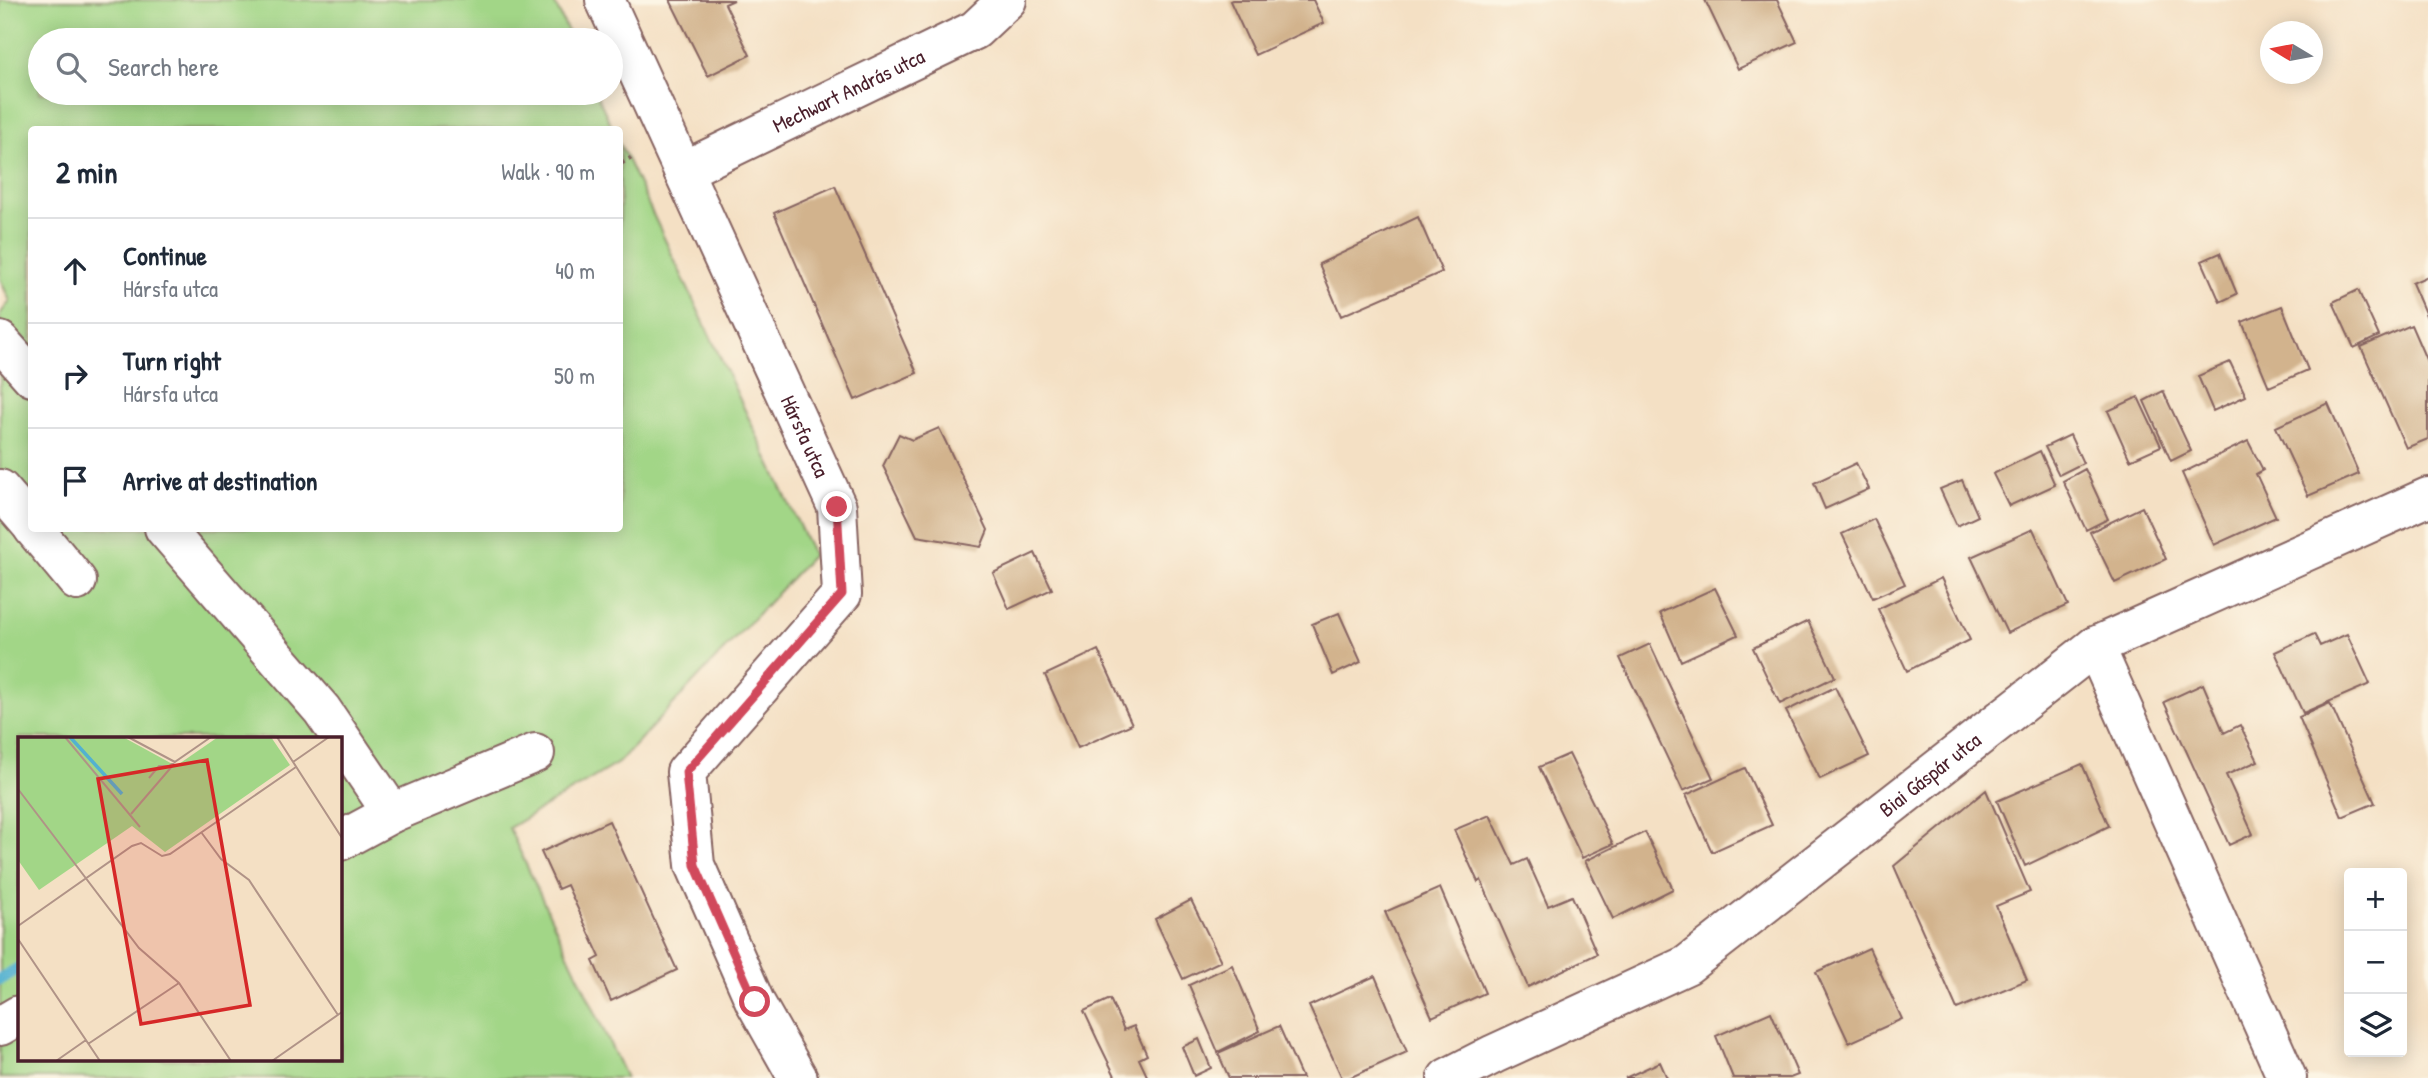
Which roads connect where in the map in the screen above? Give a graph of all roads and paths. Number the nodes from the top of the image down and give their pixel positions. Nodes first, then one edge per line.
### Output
1 (605, 0) edge
2 (1007, 0) edge
3 (618, 28) edge
4 (623, 39) edge
5 (684, 171) junction
6 (0, 341) edge
7 (28, 372) edge
8 (0, 489) edge
9 (2428, 497) edge
10 (28, 522) edge
11 (36, 532) edge
12 (167, 532) edge
13 (77, 581) dead end
14 (2095, 646) junction
15 (340, 737) edge
16 (341, 738) edge
17 (535, 752) dead end
18 (391, 813) junction
19 (341, 841) edge
20 (18, 1016) edge
21 (0, 1026) edge
22 (798, 1078) edge
23 (1447, 1078) edge
24 (2287, 1078) edge

1 - 3 street, Hársfa utca
2 - 5 street, Mechwart András utca
4 - 5 street, Hársfa utca
5 - 22 street, Hársfa utca
6 - 7 street
8 - 10 street
9 - 14 street, Biai Gáspár utca
11 - 13 street
12 - 15 street
14 - 23 street, Biai Gáspár utca
14 - 24 street
16 - 18 street
17 - 18 street
18 - 19 street
20 - 21 street

